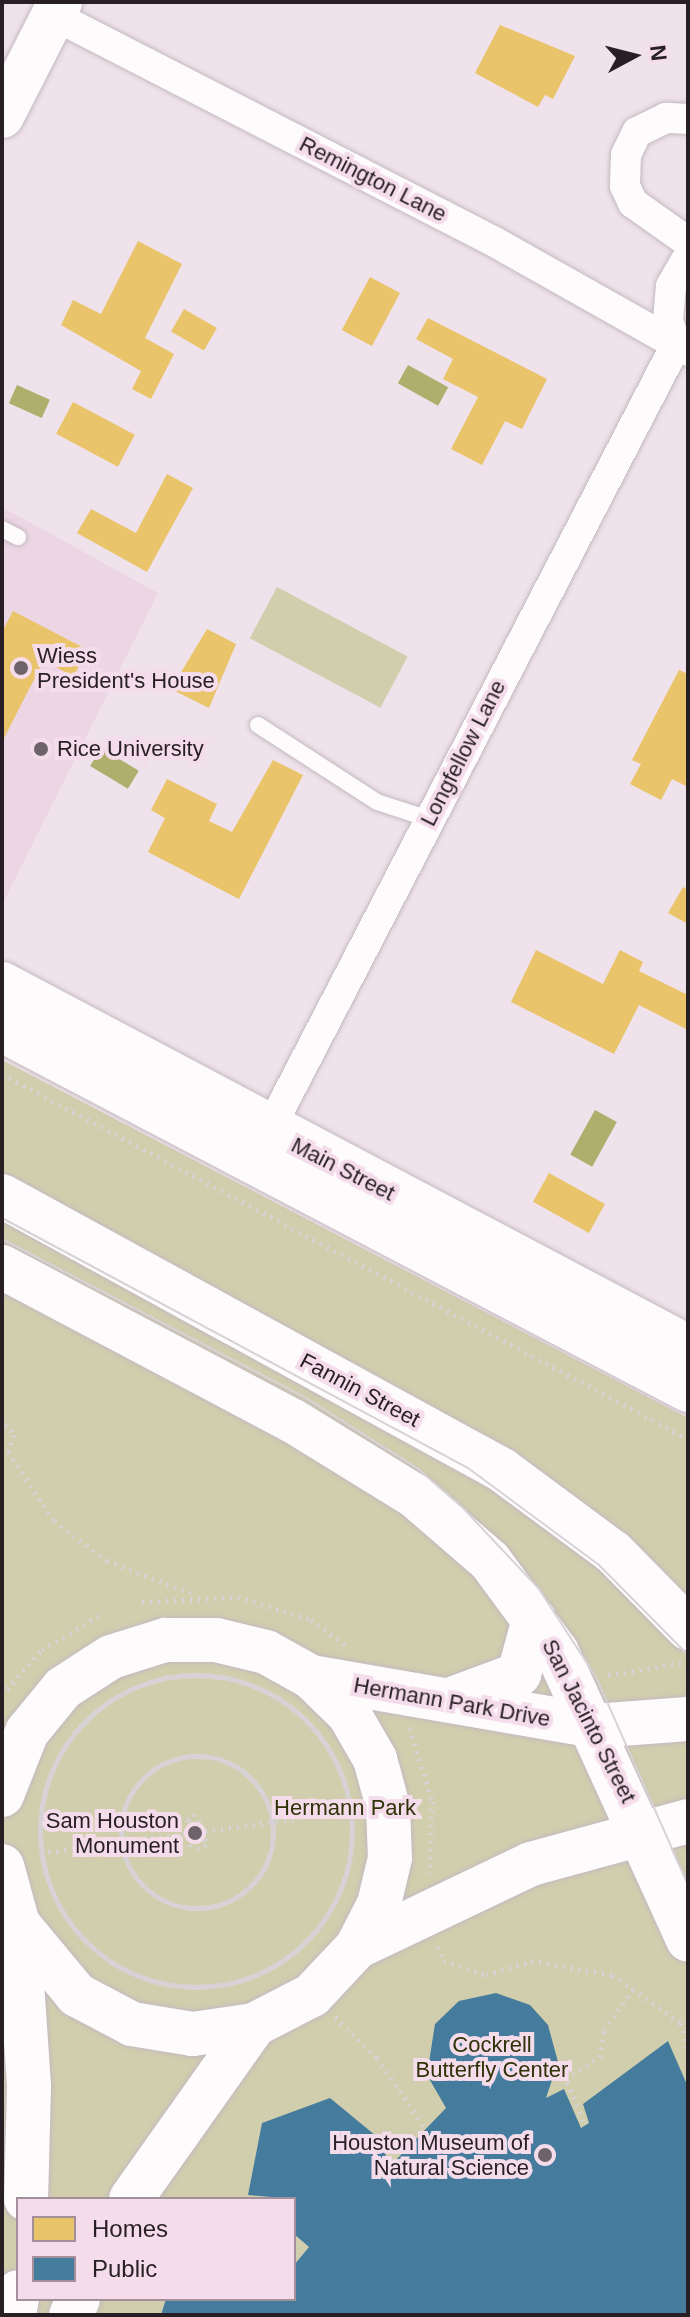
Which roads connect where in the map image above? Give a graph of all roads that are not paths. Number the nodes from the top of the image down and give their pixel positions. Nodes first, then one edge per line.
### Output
1 (56, 9) edge
2 (2, 116) edge
3 (688, 119) edge
4 (688, 242) edge
5 (688, 256) edge
6 (684, 346) edge
7 (2, 529) edge
8 (18, 537) dead end
9 (258, 725) dead end
10 (429, 819) junction
11 (2, 984) edge
12 (2, 1030) edge
13 (260, 1146) junction
14 (2, 1196) edge
15 (2, 1267) edge
16 (688, 1347) edge
17 (688, 1390) edge
18 (534, 1619) junction
19 (685, 1645) edge
20 (311, 1677) junction
21 (449, 1700) junction
22 (688, 1719) edge
23 (594, 1726) junction
24 (2, 1795) edge
25 (688, 1821) edge
26 (643, 1829) junction
27 (23, 1857) edge
28 (18, 1924) junction
29 (688, 1940) edge
30 (357, 1947) junction
31 (254, 2025) junction
32 (26, 2197) edge
33 (132, 2197) edge

1 - 2 main road
1 - 6 street, Remington Lane
3 - 4 street
5 - 6 street
6 - 10 street, Longfellow Lane
7 - 8 lane
9 - 10 lane
10 - 13 street, Longfellow Lane
11 - 13 main road, Main Street
12 - 13 main road, Main Street
13 - 16 main road, Main Street
13 - 17 main road, Main Street
14 - 19 main road, Fannin Street
15 - 18 main road, San Jacinto Street
18 - 21 main road
18 - 23 main road, San Jacinto Street
20 - 21 main road, Hermann Park Drive
20 - 24 main road
20 - 30 main road
21 - 23 main road, Hermann Park Drive
22 - 23 main road, Hermann Park Drive
23 - 26 main road, San Jacinto Street
25 - 26 main road
26 - 29 main road, San Jacinto Street
26 - 30 main road
27 - 28 main road
28 - 31 main road
28 - 32 main road
30 - 31 main road
31 - 33 main road

